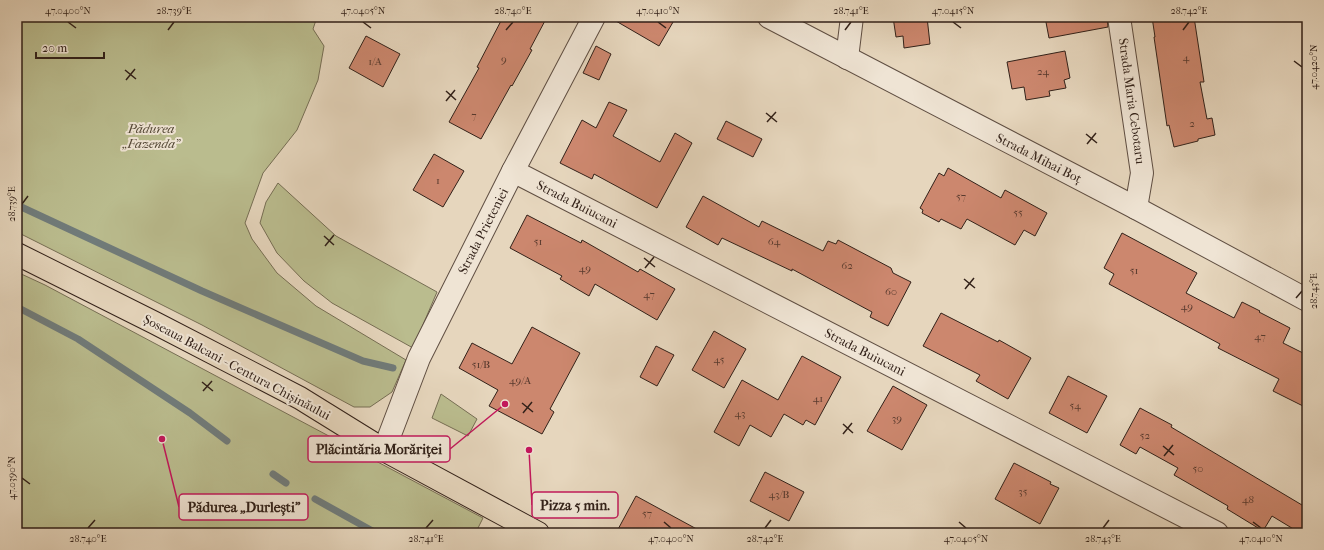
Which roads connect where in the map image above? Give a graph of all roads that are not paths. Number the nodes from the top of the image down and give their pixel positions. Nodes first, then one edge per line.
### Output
1 (594, 17) edge
2 (769, 17) edge
3 (852, 17) edge
4 (1119, 17) edge
5 (847, 58) junction
6 (513, 171) junction
7 (1136, 208) junction
8 (17, 254) edge
9 (1307, 300) edge
10 (384, 450) junction
11 (538, 533) edge
12 (1217, 533) edge

1 - 6 street, Strada Prieteniei
2 - 5 street, Strada Mihai Boț
3 - 5 street
4 - 7 street, Strada Maria Cebotaru
5 - 7 street, Strada Mihai Boț
6 - 10 street, Strada Prieteniei
6 - 12 street, Strada Buiucani
7 - 9 street, Strada Mihai Boț
8 - 10 highway, Șoseaua Balcani - Centura Chișinăului
10 - 11 highway, Șoseaua Balcani - Centura Chișinăului

